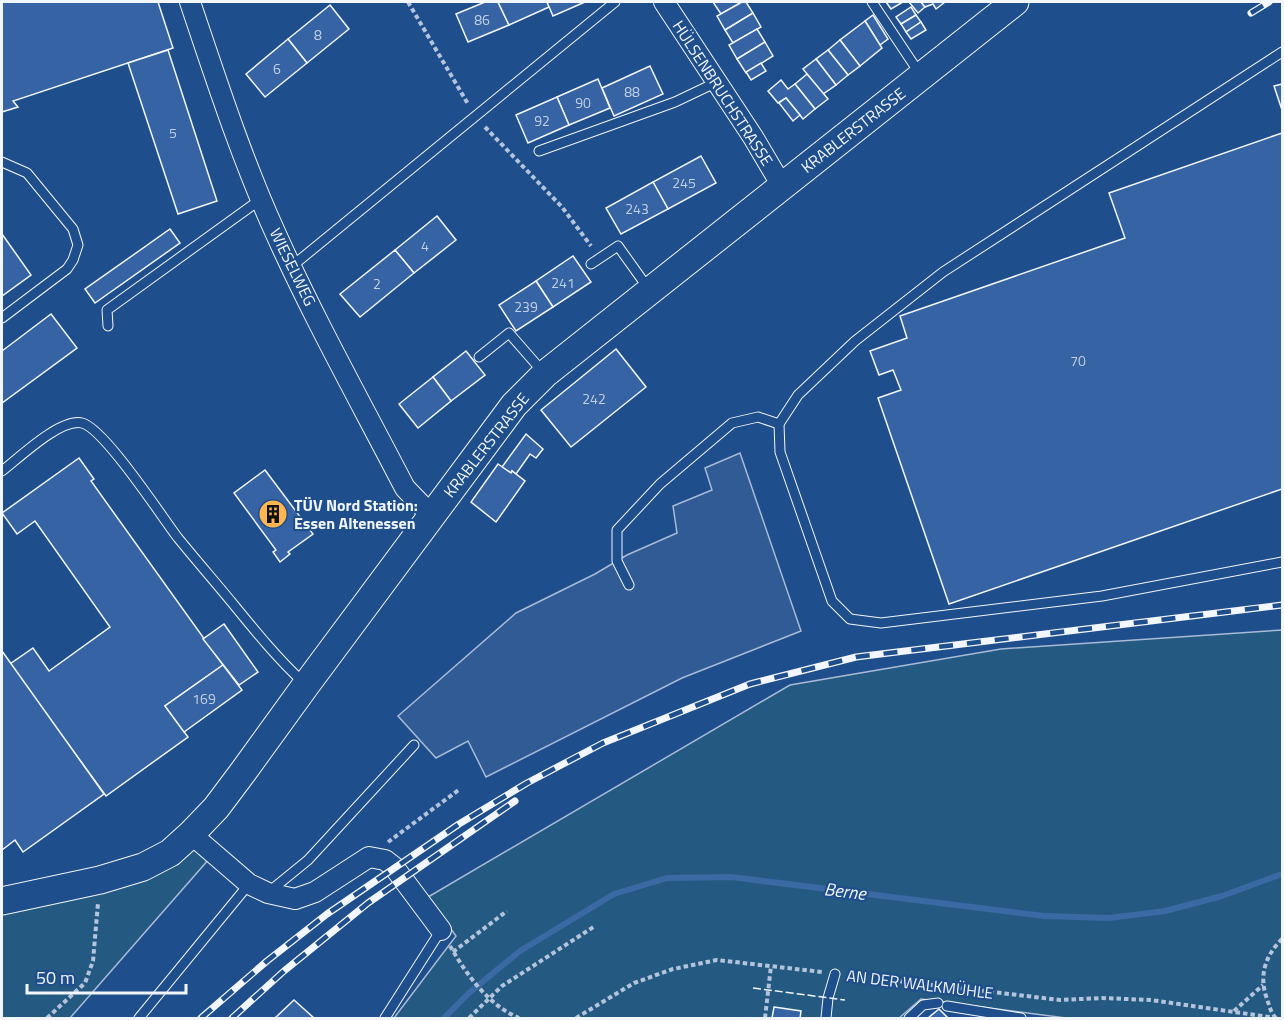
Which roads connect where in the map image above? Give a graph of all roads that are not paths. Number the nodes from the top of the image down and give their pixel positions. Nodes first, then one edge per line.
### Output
1 (190, 2) edge
2 (615, 2) edge
3 (664, 2) edge
4 (872, 2) edge
5 (1015, 2) edge
6 (1282, 52) edge
7 (921, 76) junction
8 (717, 82) junction
9 (539, 151) dead end
10 (2, 162) edge
11 (782, 186) junction
12 (261, 199) junction
13 (591, 264) dead end
14 (291, 267) junction
15 (649, 290) junction
16 (2, 318) edge
17 (108, 326) dead end
18 (479, 357) dead end
19 (545, 374) junction
20 (779, 424) junction
21 (2, 471) edge
22 (431, 515) junction
23 (1282, 562) edge
24 (629, 585) dead end
25 (306, 685) junction
26 (414, 745) dead end
27 (192, 834) junction
28 (249, 884) junction
29 (268, 893) junction
30 (2, 901) edge
31 (441, 930) joint
32 (835, 974) road end
33 (139, 1018) edge
34 (385, 1018) edge
35 (826, 1018) edge
36 (909, 1018) edge
37 (1021, 1018) edge

1 - 12 street, WIESELWEG
2 - 14 lane
3 - 8 street, HÜLSENBRUCHSTRASSE
4 - 7 lane
5 - 7 street, KRABLERSTRASSE
6 - 20 lane
7 - 11 street, KRABLERSTRASSE
8 - 9 lane
8 - 11 street, HÜLSENBRUCHSTRASSE
10 - 16 lane
11 - 15 street, KRABLERSTRASSE
12 - 14 street, WIESELWEG
12 - 17 lane
13 - 15 lane
14 - 22 street, WIESELWEG
15 - 19 street, KRABLERSTRASSE
18 - 19 lane
19 - 22 street, KRABLERSTRASSE
20 - 23 lane
20 - 24 lane
21 - 25 lane
22 - 25 street, KRABLERSTRASSE
25 - 27 street, KRABLERSTRASSE
26 - 29 lane
27 - 28 street
27 - 30 street, KRABLERSTRASSE
28 - 29 street
28 - 33 lane
29 - 31 street
31 - 34 lane
32 - 35 lane
36 - 37 lane

